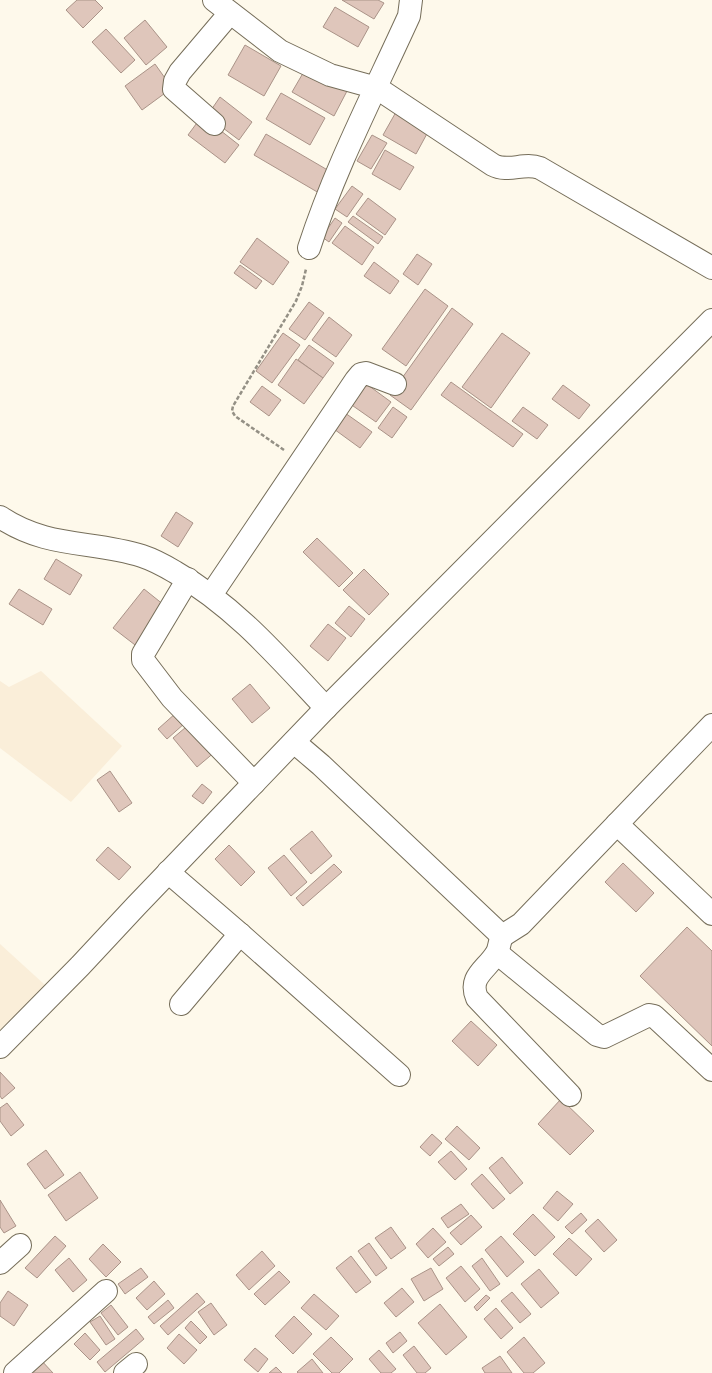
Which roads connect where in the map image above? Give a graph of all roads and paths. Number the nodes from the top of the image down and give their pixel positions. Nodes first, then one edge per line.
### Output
1 (412, 0) edge
2 (222, 6) edge
3 (376, 88) junction
4 (214, 124) dead end
5 (309, 248) joint
6 (712, 268) edge
7 (712, 320) edge
8 (396, 384) dead end
9 (300, 462) junction
10 (0, 517) edge
11 (188, 580) junction
12 (211, 595) junction
13 (326, 708) junction
14 (712, 725) edge
15 (294, 742) junction
16 (254, 783) junction
17 (617, 824) junction
18 (168, 872) junction
19 (712, 914) edge
20 (240, 934) junction
21 (499, 944) junction
22 (181, 1004) dead end
23 (0, 1047) edge
24 (712, 1070) edge
25 (399, 1075) dead end
26 (570, 1095) dead end
27 (20, 1245) dead end
28 (0, 1263) edge
29 (106, 1291) dead end
30 (15, 1373) edge

1 - 3 street
2 - 3 street
2 - 4 street
3 - 5 street
3 - 6 street
5 - 9 path
7 - 13 street
8 - 9 street
9 - 12 street
10 - 11 street
11 - 12 street
11 - 16 street
12 - 13 street
13 - 15 street
14 - 17 street
15 - 16 street
15 - 21 street
16 - 18 street
17 - 19 street
17 - 21 street
18 - 20 street
18 - 23 street
20 - 22 street
20 - 25 street
21 - 24 street
21 - 26 street
27 - 28 street
29 - 30 street

